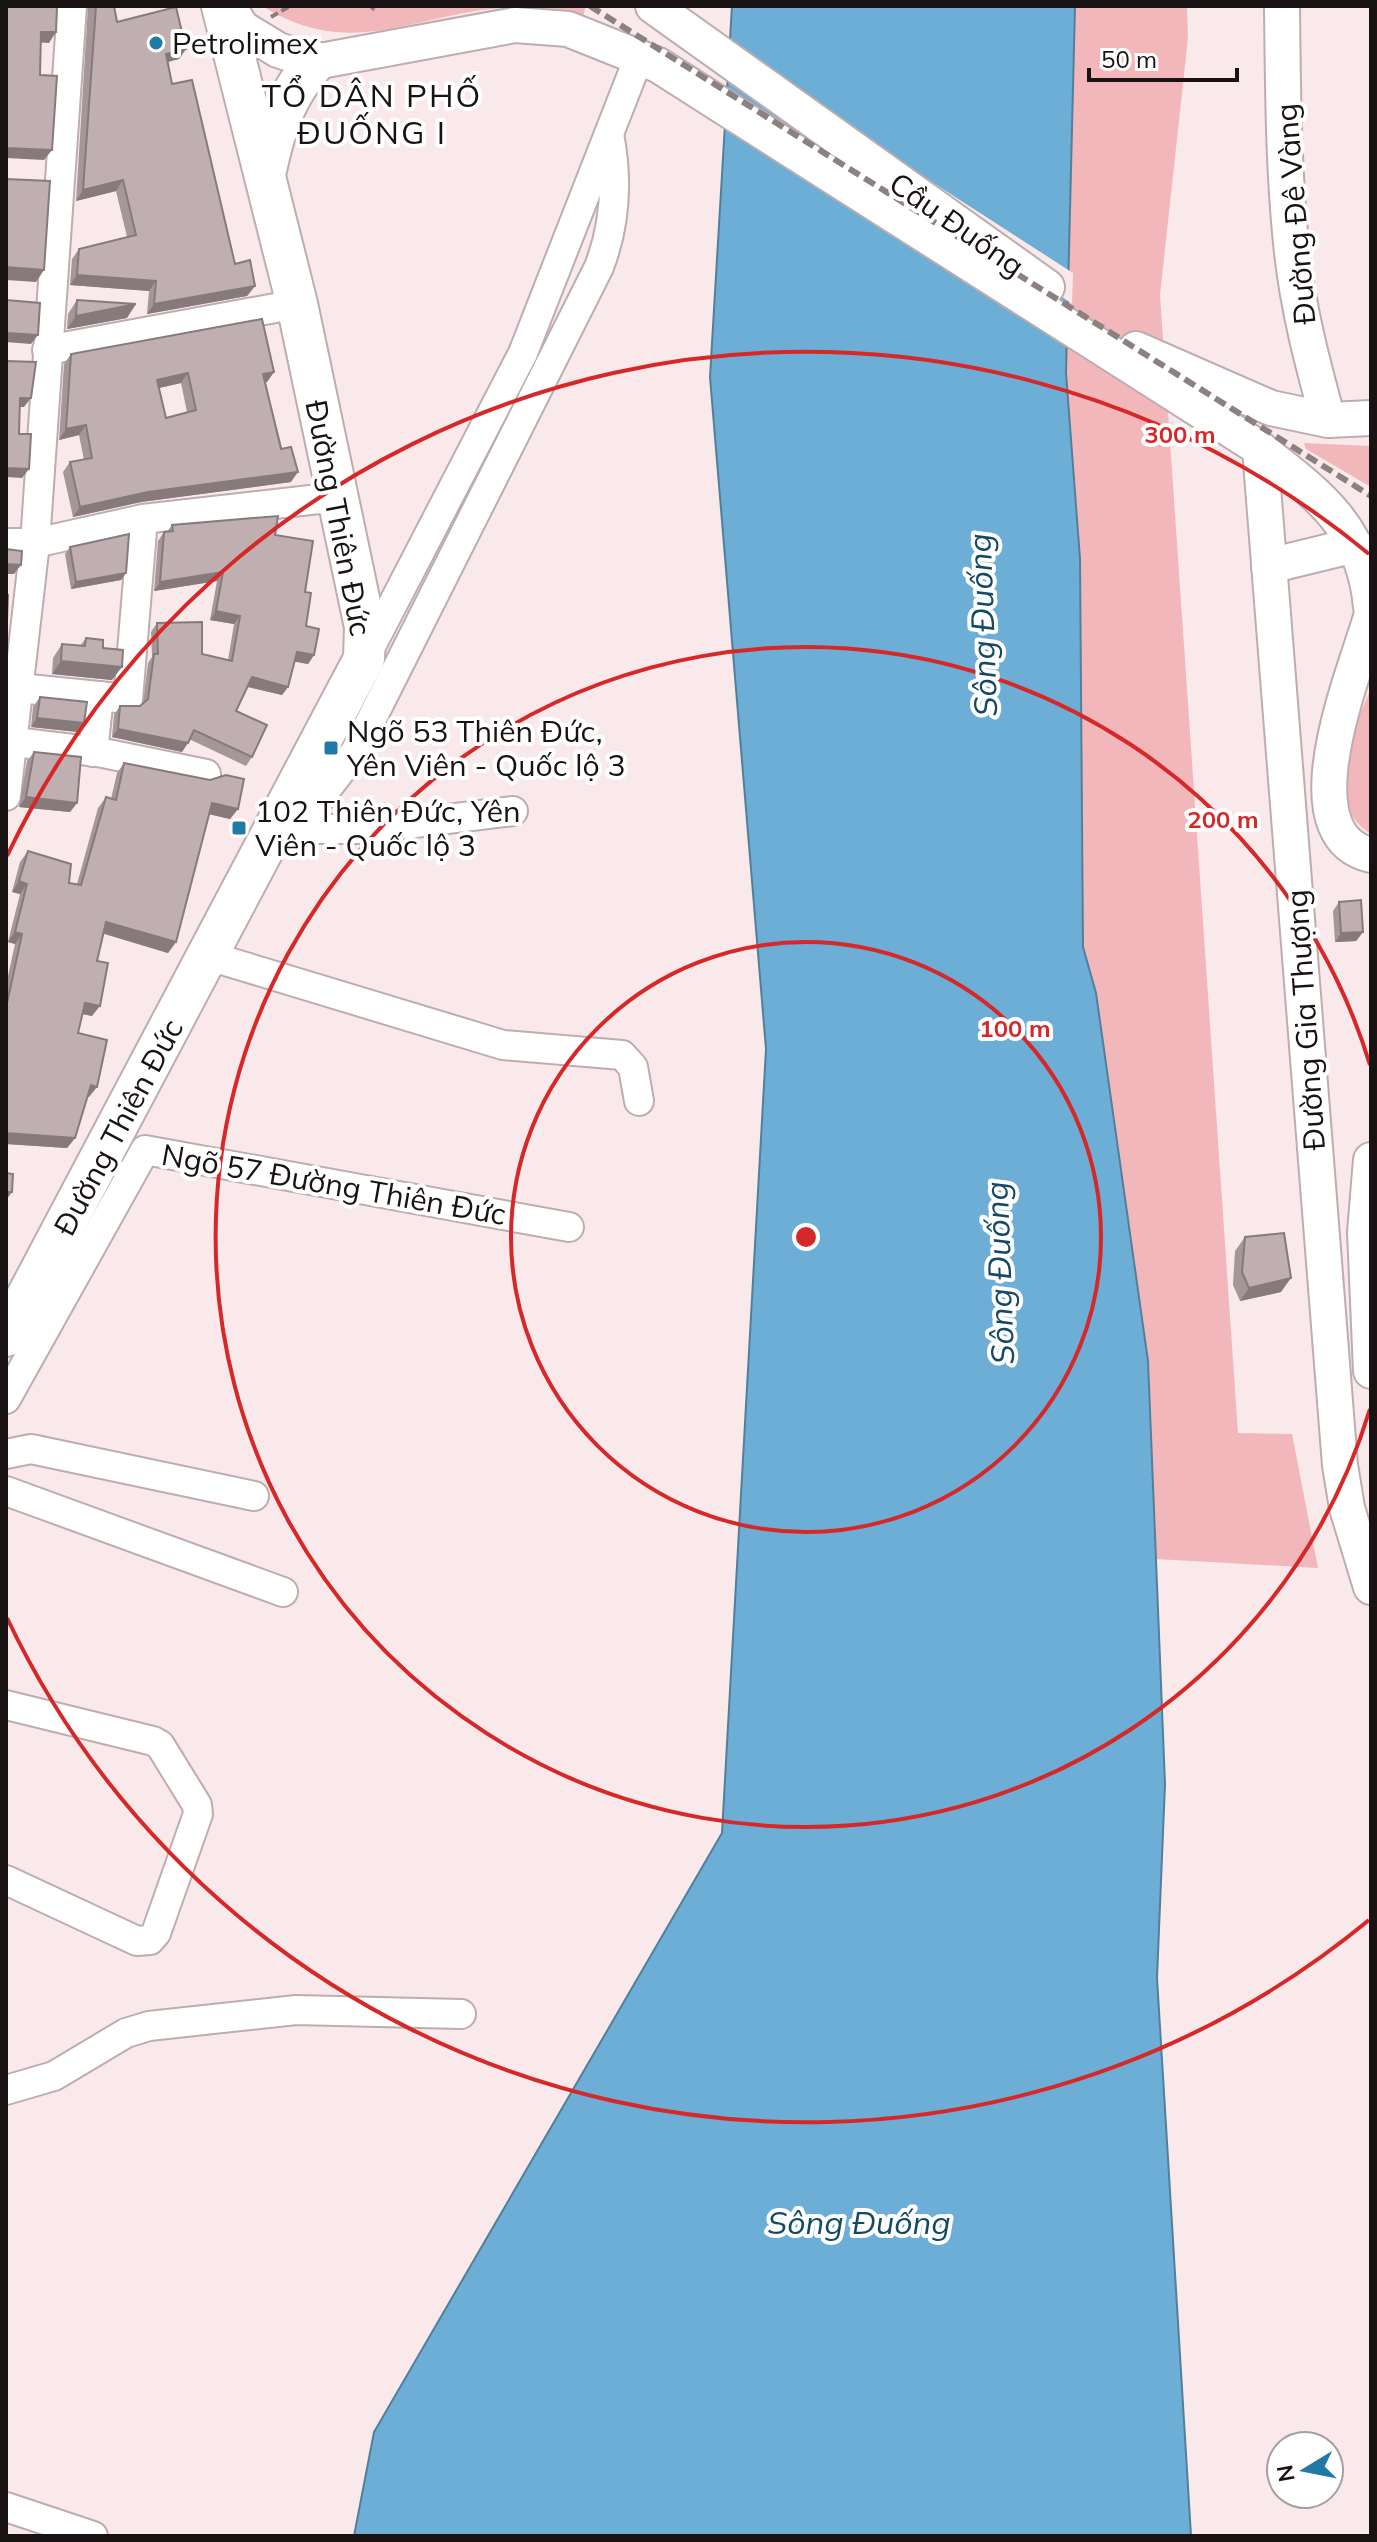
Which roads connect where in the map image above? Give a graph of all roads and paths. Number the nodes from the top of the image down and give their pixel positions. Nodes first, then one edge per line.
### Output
1 (72, 6) edge
2 (222, 6) edge
3 (228, 6) edge
4 (290, 6) edge
5 (1282, 6) edge
6 (656, 9) edge
7 (269, 18) dead end
8 (639, 57) junction
9 (315, 62) junction
10 (609, 134) junction
11 (265, 174) junction
12 (297, 304) junction
13 (47, 350) junction
14 (1371, 418) edge
15 (1328, 420) junction
16 (1258, 447) junction
17 (337, 497) junction
18 (143, 519) junction
19 (6, 543) edge
20 (35, 543) junction
21 (1355, 545) junction
22 (1269, 566) junction
23 (1371, 607) edge
24 (1371, 617) edge
25 (364, 659) junction
26 (19, 688) junction
27 (99, 696) junction
28 (9, 741) edge
29 (93, 752) junction
30 (206, 774) dead end
31 (6, 796) edge
32 (513, 811) dead end
33 (281, 835) junction
34 (1371, 855) edge
35 (209, 956) junction
36 (639, 1101) dead end
37 (1371, 1160) edge
38 (569, 1227) dead end
39 (6, 1336) edge
40 (1371, 1371) edge
41 (6, 1399) edge
42 (6, 1454) edge
43 (6, 1491) edge
44 (254, 1496) dead end
45 (1371, 1587) edge
46 (283, 1592) dead end
47 (6, 1705) edge
48 (7, 1884) edge
49 (461, 2014) dead end
50 (6, 2090) edge
51 (6, 2507) edge
52 (93, 2536) edge

1 - 13 street
2 - 11 highway, Đường Thiên Đức
3 - 9 main road
4 - 7 path
5 - 15 main road, Đường Đê Vàng
6 - 15 main road, Cầu Đuống
8 - 9 main road, Cầu Đuống
8 - 10 street
8 - 16 main road, Cầu Đuống
9 - 11 highway
10 - 25 street
10 - 33 street
11 - 12 highway, Đường Thiên Đức
12 - 13 street
12 - 17 highway, Đường Thiên Đức
13 - 20 street
14 - 15 main road, Cầu Đuống
16 - 21 main road, Cầu Đuống
16 - 22 main road, Đường Gia Thượng
17 - 18 street
17 - 25 highway, Đường Thiên Đức
18 - 20 street
18 - 27 street
19 - 20 street
20 - 26 street
21 - 22 main road
21 - 23 main road, Cầu Đuống
22 - 45 main road, Đường Gia Thượng
24 - 34 main road
25 - 33 highway, Đường Thiên Đức
26 - 27 street
26 - 28 street
27 - 29 street
28 - 29 street
28 - 31 street
29 - 30 street
32 - 33 street
33 - 35 highway, Đường Thiên Đức
35 - 36 street
35 - 39 highway, Đường Thiên Đức
37 - 40 main road
38 - 41 street, Ngõ 57 Đường Thiên Đức
42 - 44 street
43 - 46 street
47 - 48 street
49 - 50 street
51 - 52 street

